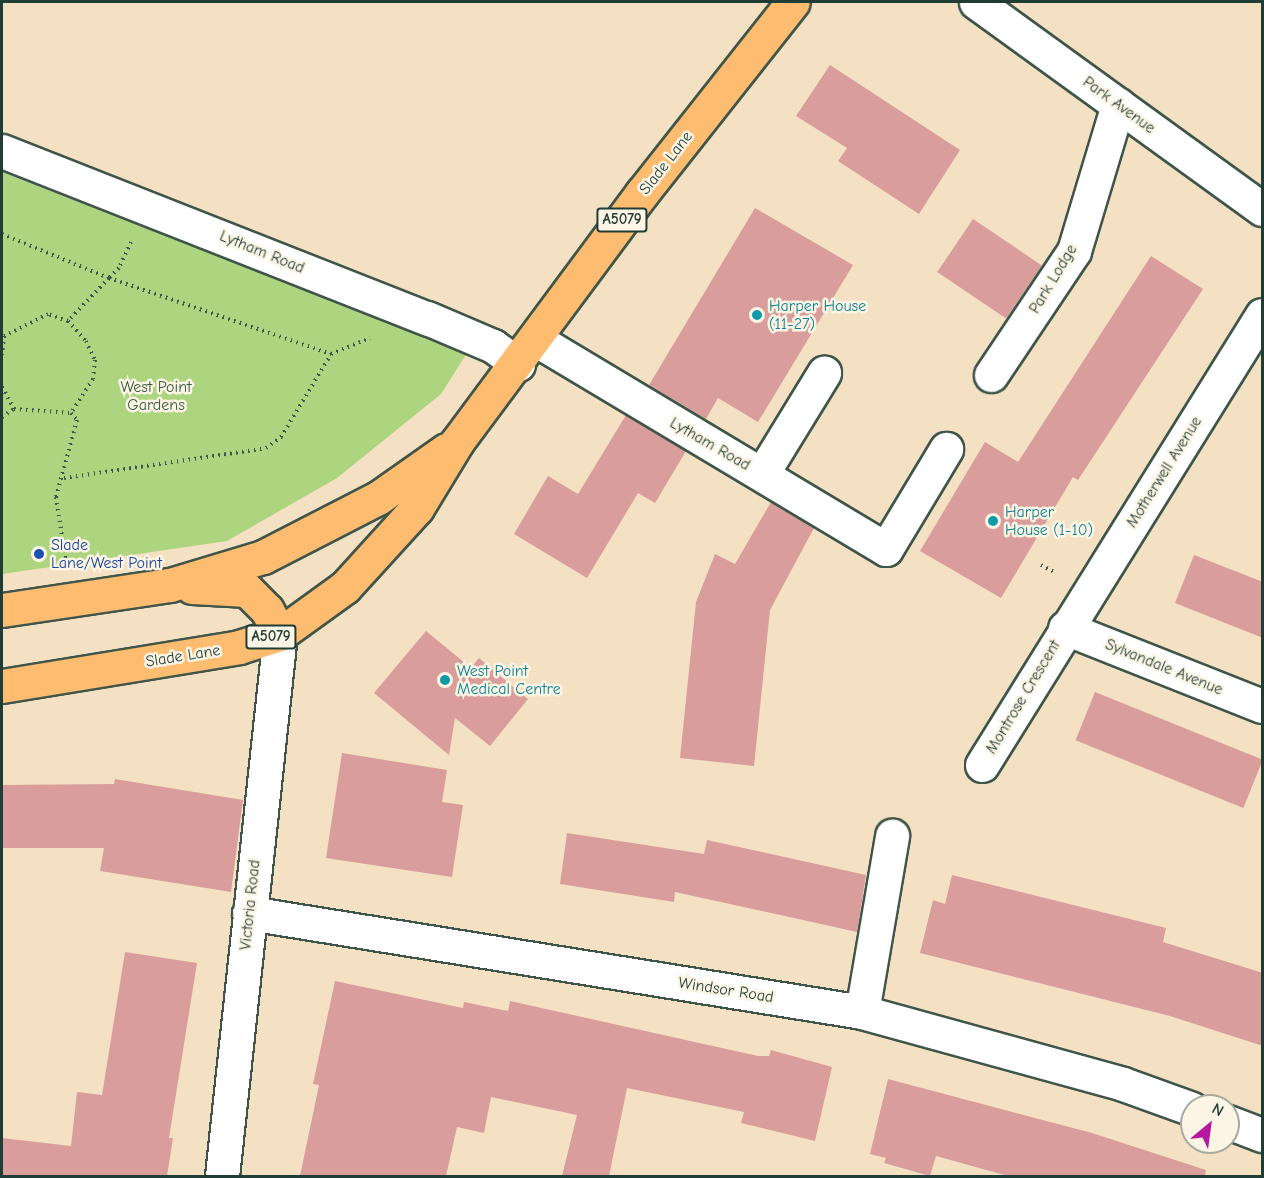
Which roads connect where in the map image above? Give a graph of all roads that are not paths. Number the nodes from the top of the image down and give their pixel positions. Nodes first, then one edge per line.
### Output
1 (793, 2) edge
2 (976, 2) edge
3 (1118, 104) junction
4 (2, 151) edge
5 (1263, 209) edge
6 (1263, 315) edge
7 (527, 352) junction
8 (824, 373) dead end
9 (991, 375) dead end
10 (457, 442) junction
11 (946, 449) dead end
12 (762, 474) junction
13 (170, 585) junction
14 (2, 610) edge
15 (1065, 628) junction
16 (280, 634) junction
17 (2, 686) edge
18 (1263, 706) edge
19 (982, 765) dead end
20 (892, 836) dead end
21 (249, 913) junction
22 (862, 1012) junction
23 (1180, 1105) edge
24 (1240, 1126) edge
25 (1263, 1135) edge
26 (222, 1176) edge

1 - 7 main road, Slade Lane / A5079
2 - 3 street, Park Avenue
3 - 5 street, Park Avenue
3 - 9 street, Park Lodge
4 - 7 street, Lytham Road
6 - 15 street, Motherwell Avenue
7 - 10 main road, Slade Lane / A5079
7 - 12 street, Lytham Road
8 - 12 street
10 - 13 main road, Slade Lane / A5079
10 - 16 main road, Slade Lane / A5079
11 - 12 street, Lytham Road
13 - 14 main road, Slade Lane / A5079
13 - 16 main road
15 - 18 street, Sylvandale Avenue
15 - 19 street, Montrose Crescent
16 - 17 main road, Slade Lane / A5079
16 - 21 street, Victoria Road
20 - 22 street
21 - 22 street, Windsor Road
21 - 26 street, Victoria Road
22 - 23 street, Windsor Road
24 - 25 street

